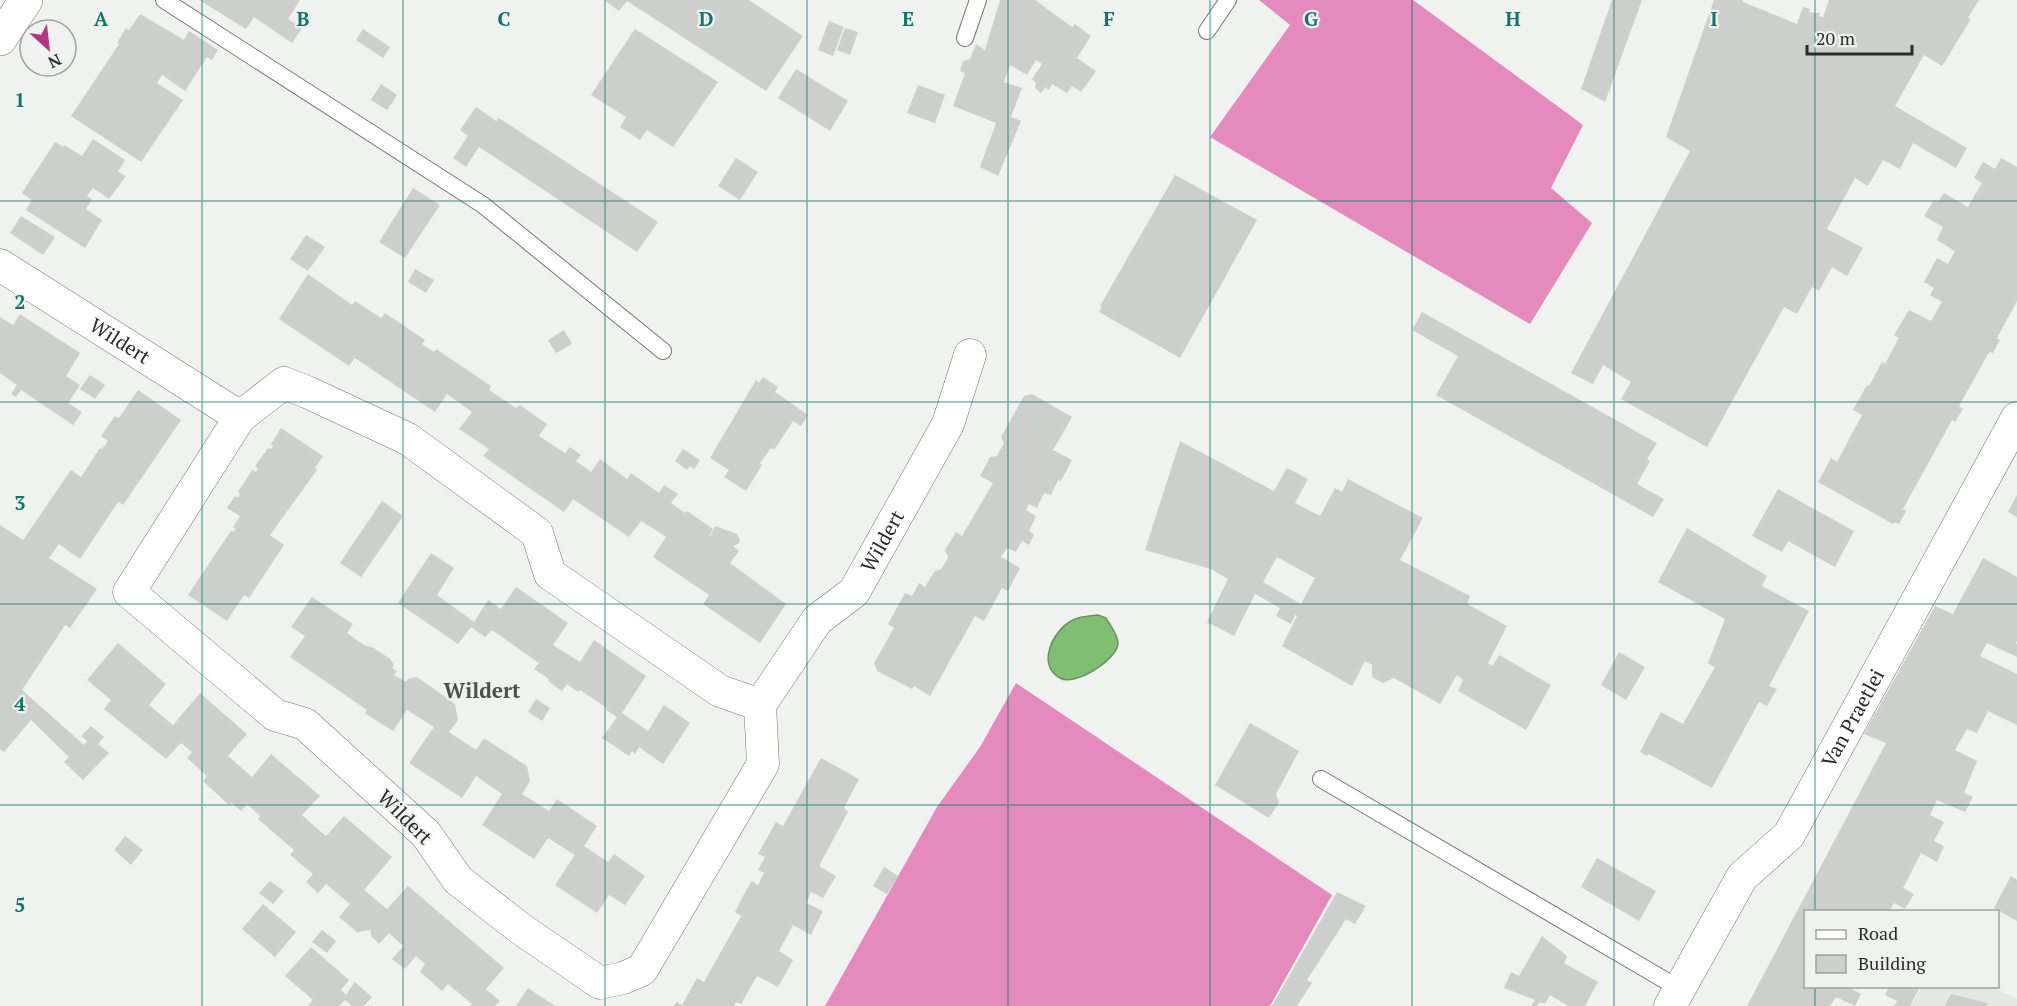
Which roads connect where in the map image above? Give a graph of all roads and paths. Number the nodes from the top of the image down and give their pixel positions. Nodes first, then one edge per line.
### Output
1 (26, 0) edge
2 (164, 0) edge
3 (978, 0) edge
4 (1228, 0) edge
5 (1208, 31) dead end
6 (965, 38) dead end
7 (0, 39) edge
8 (0, 265) edge
9 (663, 351) dead end
10 (970, 355) dead end
11 (240, 417) junction
12 (2017, 418) edge
13 (760, 705) junction
14 (1321, 779) dead end
15 (1675, 997) edge

1 - 7 main road
2 - 9 lane
3 - 6 lane
4 - 5 lane
8 - 11 street, Wildert
10 - 13 street, Wildert
11 - 13 street, Wildert
11 - 13 street, Wildert
12 - 15 street, Van Praetlei
14 - 15 lane

